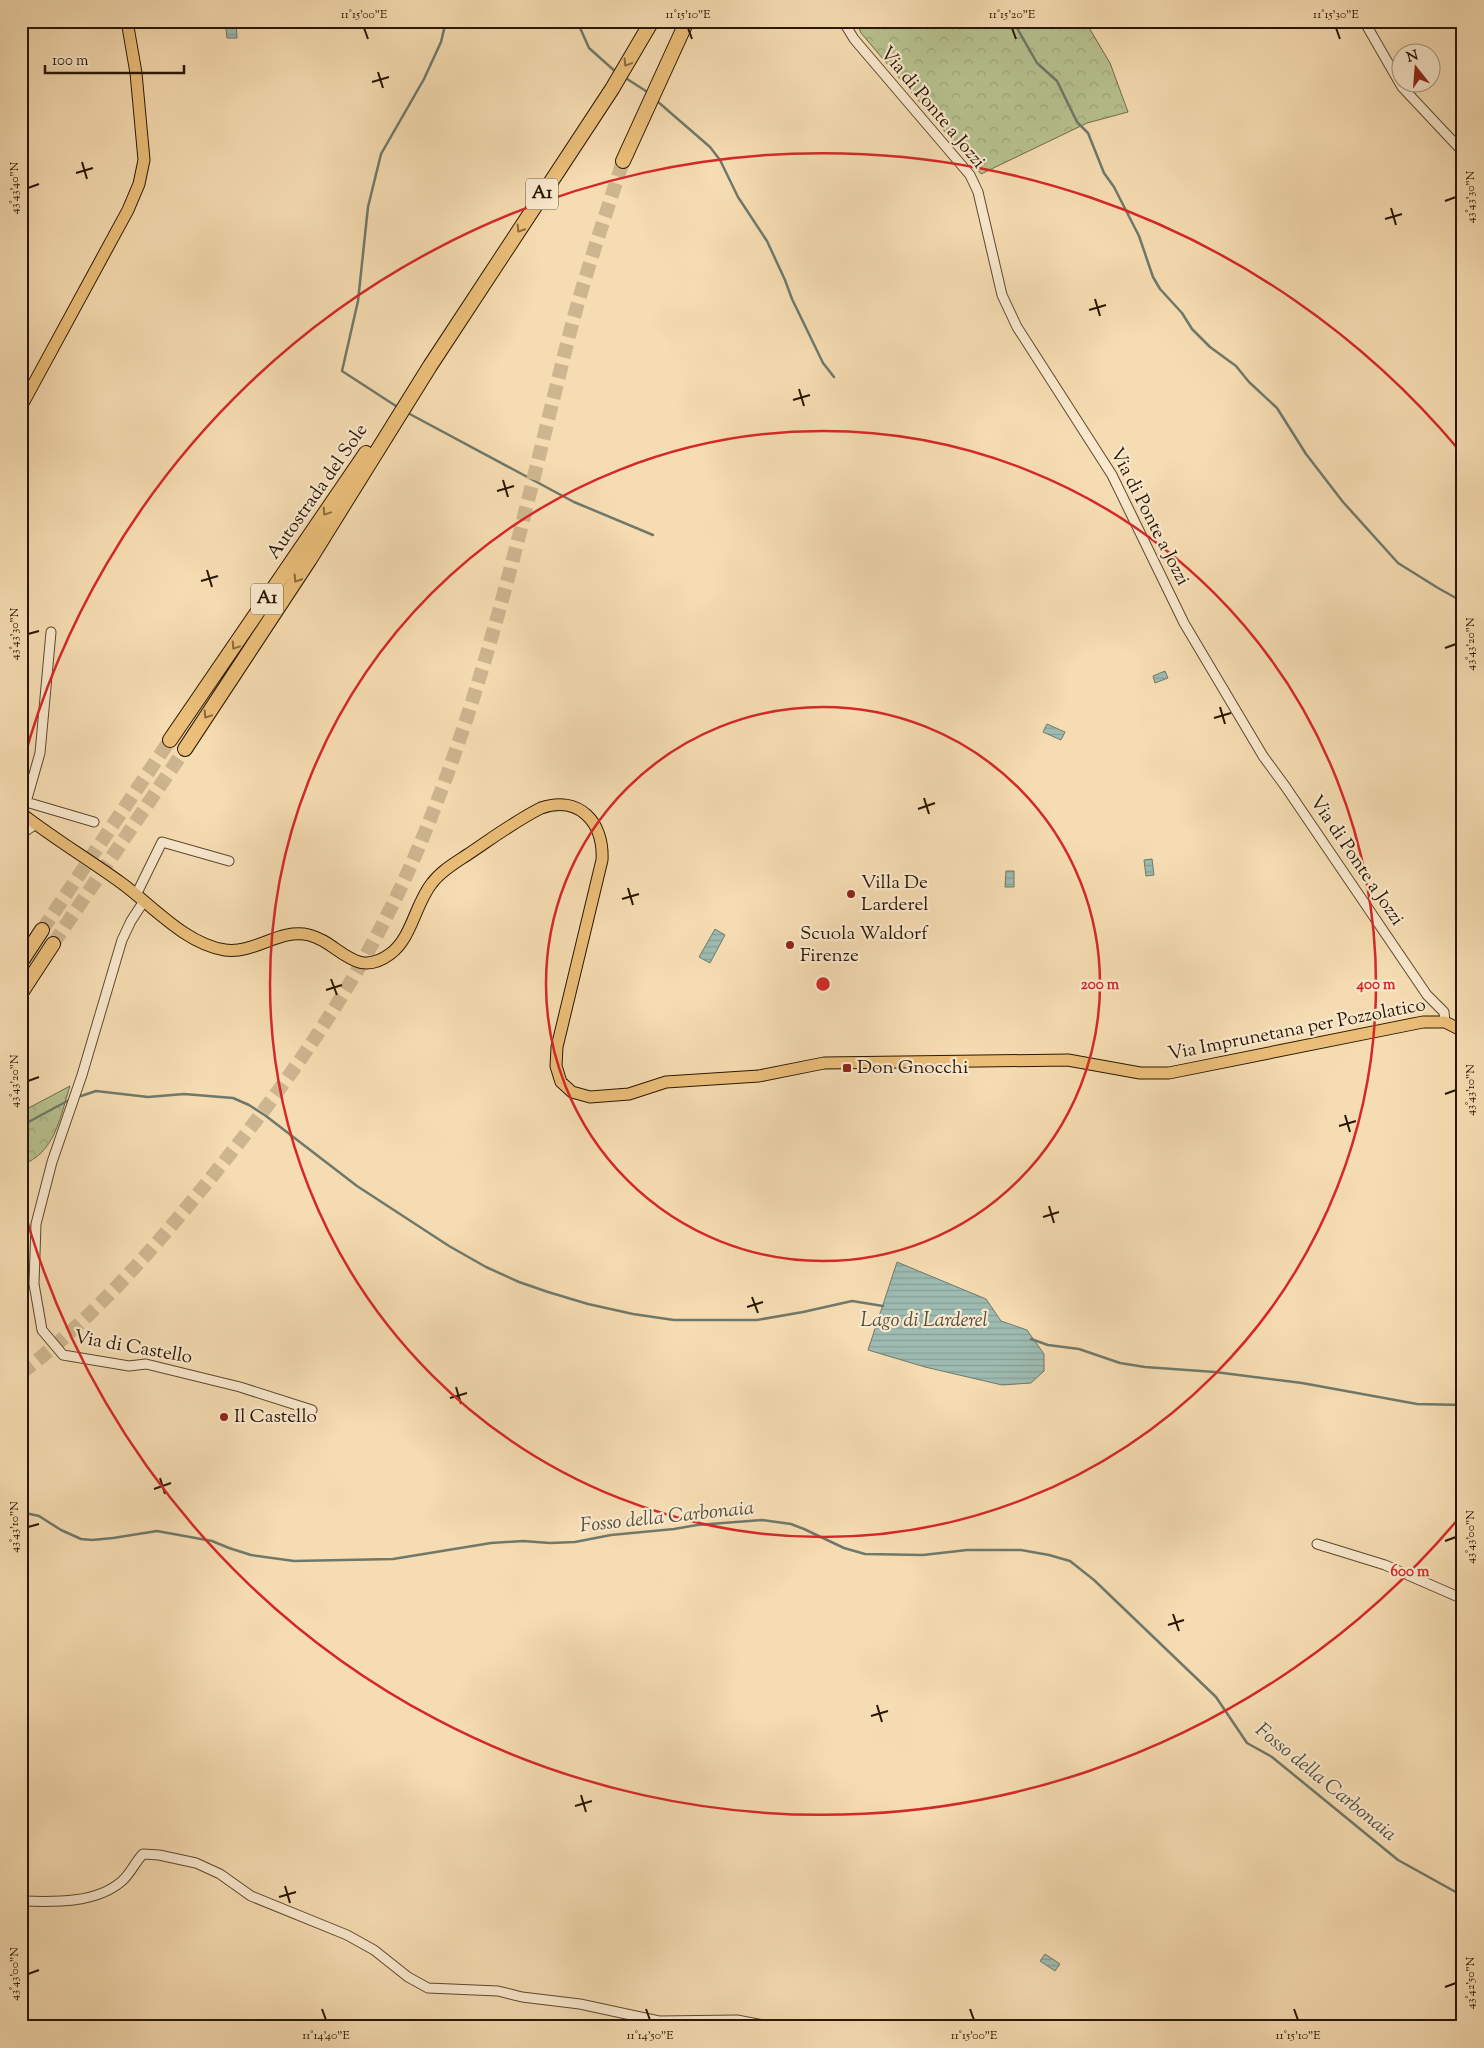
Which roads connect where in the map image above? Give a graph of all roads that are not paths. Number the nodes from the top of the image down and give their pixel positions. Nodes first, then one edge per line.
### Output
1 (127, 21) edge
2 (652, 21) edge
3 (687, 21) edge
4 (843, 21) edge
5 (1364, 21) edge
6 (1463, 152) edge
7 (623, 161) tunnel mouth
8 (430, 366) junction
9 (21, 407) edge
10 (50, 632) dead end
11 (170, 740) tunnel mouth
12 (185, 749) tunnel mouth
13 (23, 806) edge
14 (94, 822) dead end
15 (36, 824) junction
16 (21, 834) edge
17 (229, 861) dead end
18 (140, 898) junction
19 (42, 930) tunnel mouth
20 (54, 944) tunnel mouth
21 (21, 962) edge
22 (21, 993) edge
23 (1445, 1022) junction
24 (1463, 1032) edge
25 (312, 1410) dead end
26 (1318, 1544) dead end
27 (1463, 1599) edge
28 (21, 1901) edge
29 (774, 2027) edge

1 - 9 main road
2 -> 8 highway, Autostrada del Sole / A1
3 - 7 highway
4 - 23 street, Via di Ponte a Jozzi
5 - 6 street
8 -> 11 highway, Autostrada del Sole / A1
8 -> 12 highway, Autostrada del Sole / A1
10 - 13 street
13 - 14 street
13 - 15 main road, Via Imprunetana per Pozzolatico
15 - 16 street
15 - 18 main road, Via Imprunetana per Pozzolatico
17 - 18 street
18 - 23 main road, Via Imprunetana per Pozzolatico
18 - 25 street, Via di Castello
19 - 21 highway
20 - 22 highway
23 - 24 main road, Via Imprunetana per Pozzolatico
26 - 27 street
28 - 29 street

